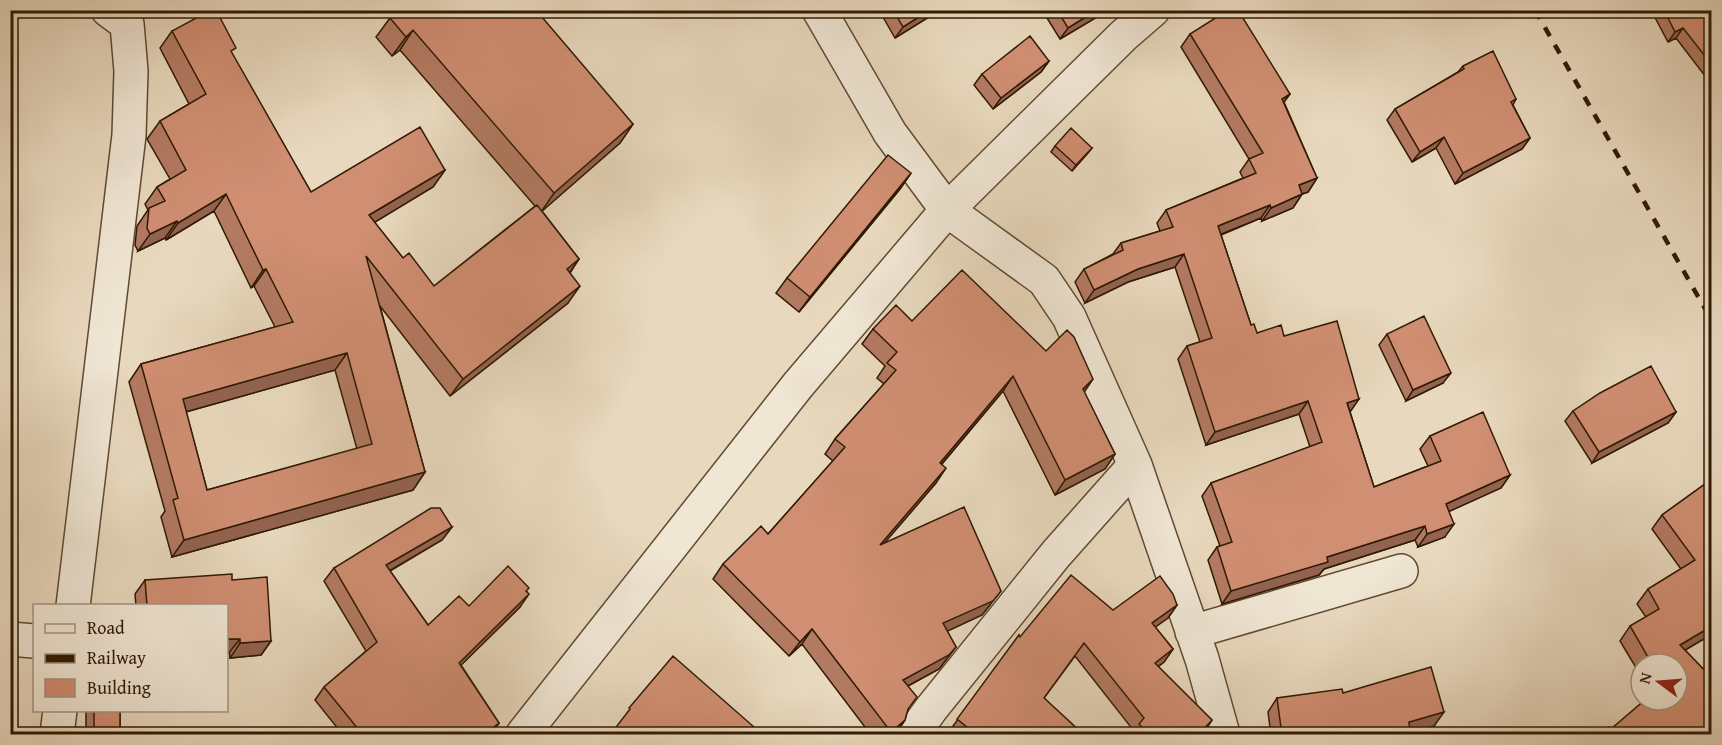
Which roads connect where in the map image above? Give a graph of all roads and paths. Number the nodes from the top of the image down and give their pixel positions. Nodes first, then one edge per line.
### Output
1 (108, 10) edge
2 (819, 10) edge
3 (1153, 10) edge
4 (947, 210) junction
5 (1135, 465) junction
6 (1401, 571) dead end
7 (73, 604) edge
8 (1192, 632) junction
9 (10, 639) edge
10 (33, 641) edge
11 (60, 712) edge
12 (57, 735) edge
13 (523, 735) edge
14 (913, 735) edge
15 (1223, 735) edge

1 - 7 street
2 - 4 street
3 - 4 street
4 - 5 street
4 - 13 street
5 - 8 street
5 - 14 street
6 - 8 street
8 - 15 street
9 - 10 street
11 - 12 street

